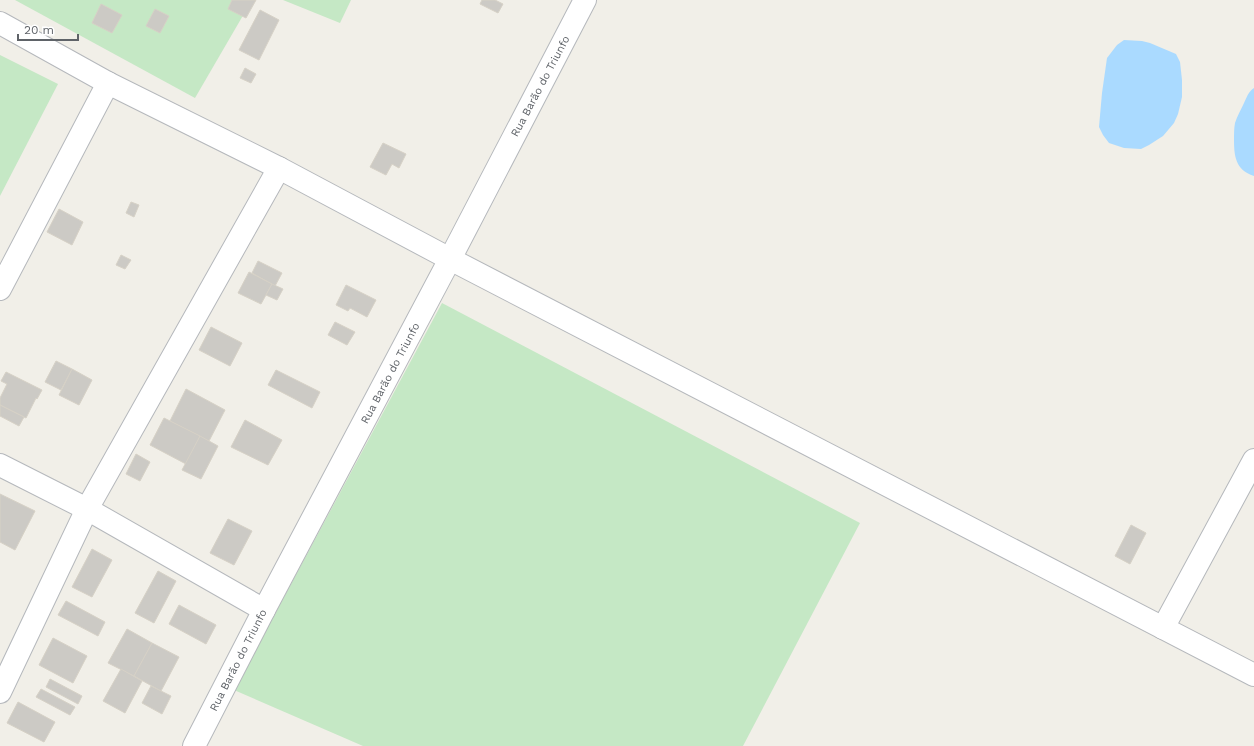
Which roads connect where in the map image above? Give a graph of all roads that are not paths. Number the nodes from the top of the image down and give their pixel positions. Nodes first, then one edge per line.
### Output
1 (585, 0) edge
2 (0, 23) edge
3 (108, 83) junction
4 (279, 168) junction
5 (450, 259) junction
6 (0, 289) edge
7 (1254, 460) edge
8 (0, 465) edge
9 (87, 509) junction
10 (264, 610) junction
11 (1163, 628) junction
12 (1254, 675) edge
13 (0, 692) edge
14 (194, 746) edge

1 - 5 street, Rua Barão do Triunfo
2 - 3 street
3 - 4 street
3 - 6 street
4 - 5 street
4 - 9 street
5 - 10 street, Rua Barão do Triunfo
5 - 11 street
7 - 11 street
8 - 9 street
9 - 10 street
9 - 13 street
10 - 14 street, Rua Barão do Triunfo
11 - 12 street

